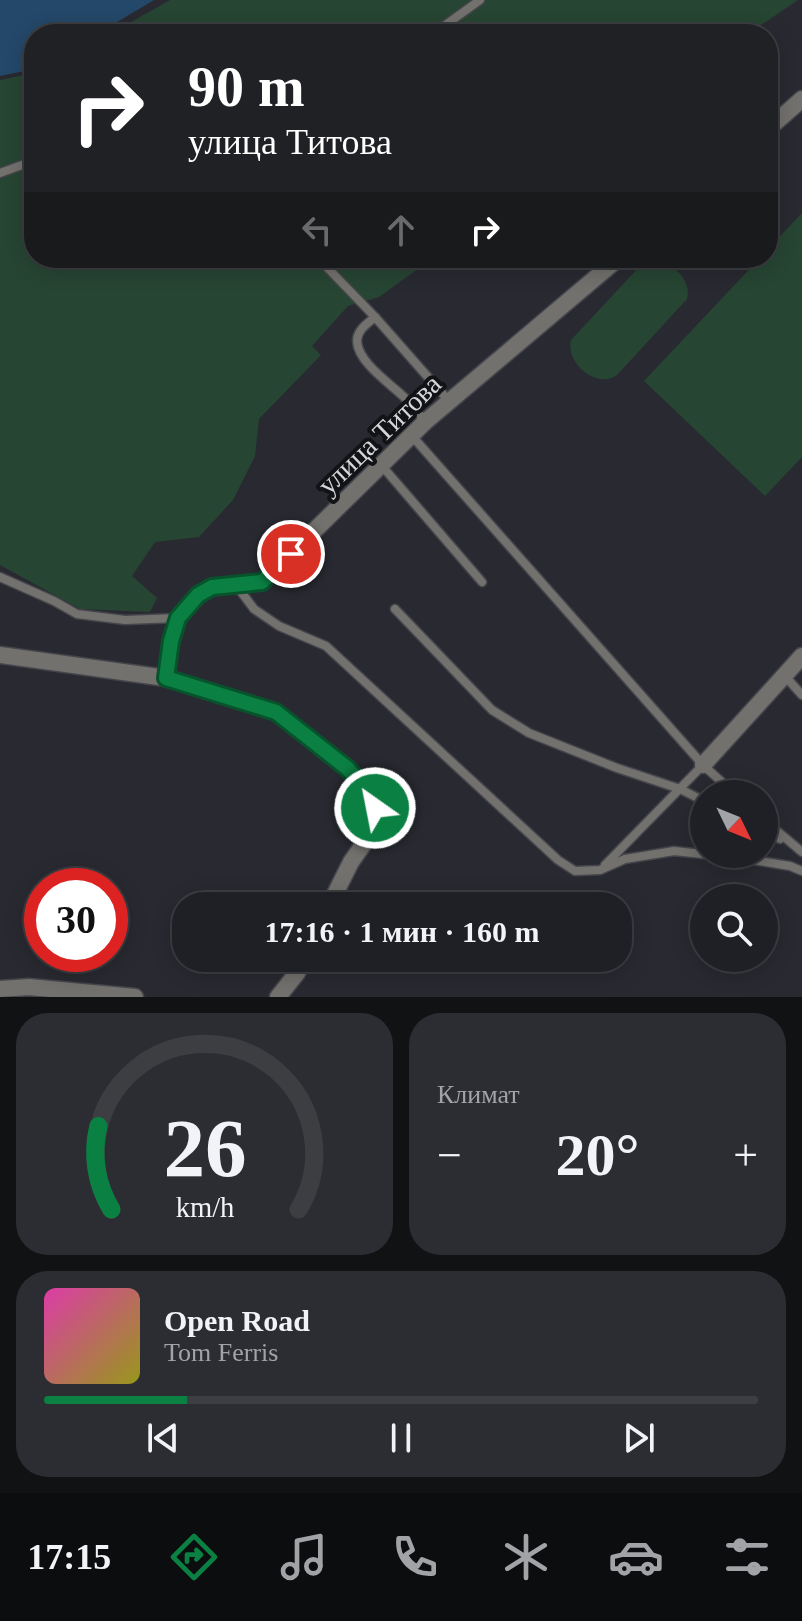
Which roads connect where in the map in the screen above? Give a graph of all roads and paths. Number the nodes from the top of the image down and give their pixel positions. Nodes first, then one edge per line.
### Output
1 (480, 0) edge
2 (447, 24) edge
3 (802, 99) edge
4 (778, 120) edge
5 (24, 165) edge
6 (0, 173) edge
7 (328, 268) edge
8 (607, 268) edge
9 (375, 317) junction
10 (449, 401) junction
11 (425, 422) junction
12 (412, 436) junction
13 (382, 466) junction
14 (0, 577) edge
15 (482, 582) dead end
16 (235, 585) junction
17 (395, 609) dead end
18 (178, 618) junction
19 (0, 655) edge
20 (802, 656) edge
21 (785, 676) junction
22 (166, 678) junction
23 (802, 695) edge
24 (703, 765) junction
25 (720, 780) edge
26 (680, 789) junction
27 (690, 794) edge
28 (778, 832) edge
29 (778, 838) edge
30 (791, 844) junction
31 (802, 852) edge
32 (600, 870) junction
33 (802, 871) edge
34 (336, 892) edge
35 (296, 972) edge
36 (299, 972) edge
37 (0, 989) edge
38 (135, 997) edge
39 (278, 997) edge
40 (300, 997) edge

1 - 2 lane
3 - 4 street
5 - 6 lane
7 - 9 lane
8 - 10 street, улица Титова
9 - 10 lane
9 - 11 lane
10 - 11 street, улица Титова
11 - 12 street, улица Титова
12 - 13 street, улица Титова
12 - 24 lane
13 - 15 lane
13 - 16 street, улица Титова
14 - 18 lane
16 - 18 street, улица Титова
16 - 32 lane
17 - 26 lane
18 - 22 street
19 - 22 street
20 - 21 street
21 - 23 lane
21 - 24 street
22 - 34 street
24 - 25 lane
24 - 26 lane
26 - 27 lane
26 - 32 lane
28 - 30 lane
29 - 30 lane
30 - 31 lane
32 - 33 lane
35 - 39 street
36 - 40 street
37 - 38 street

